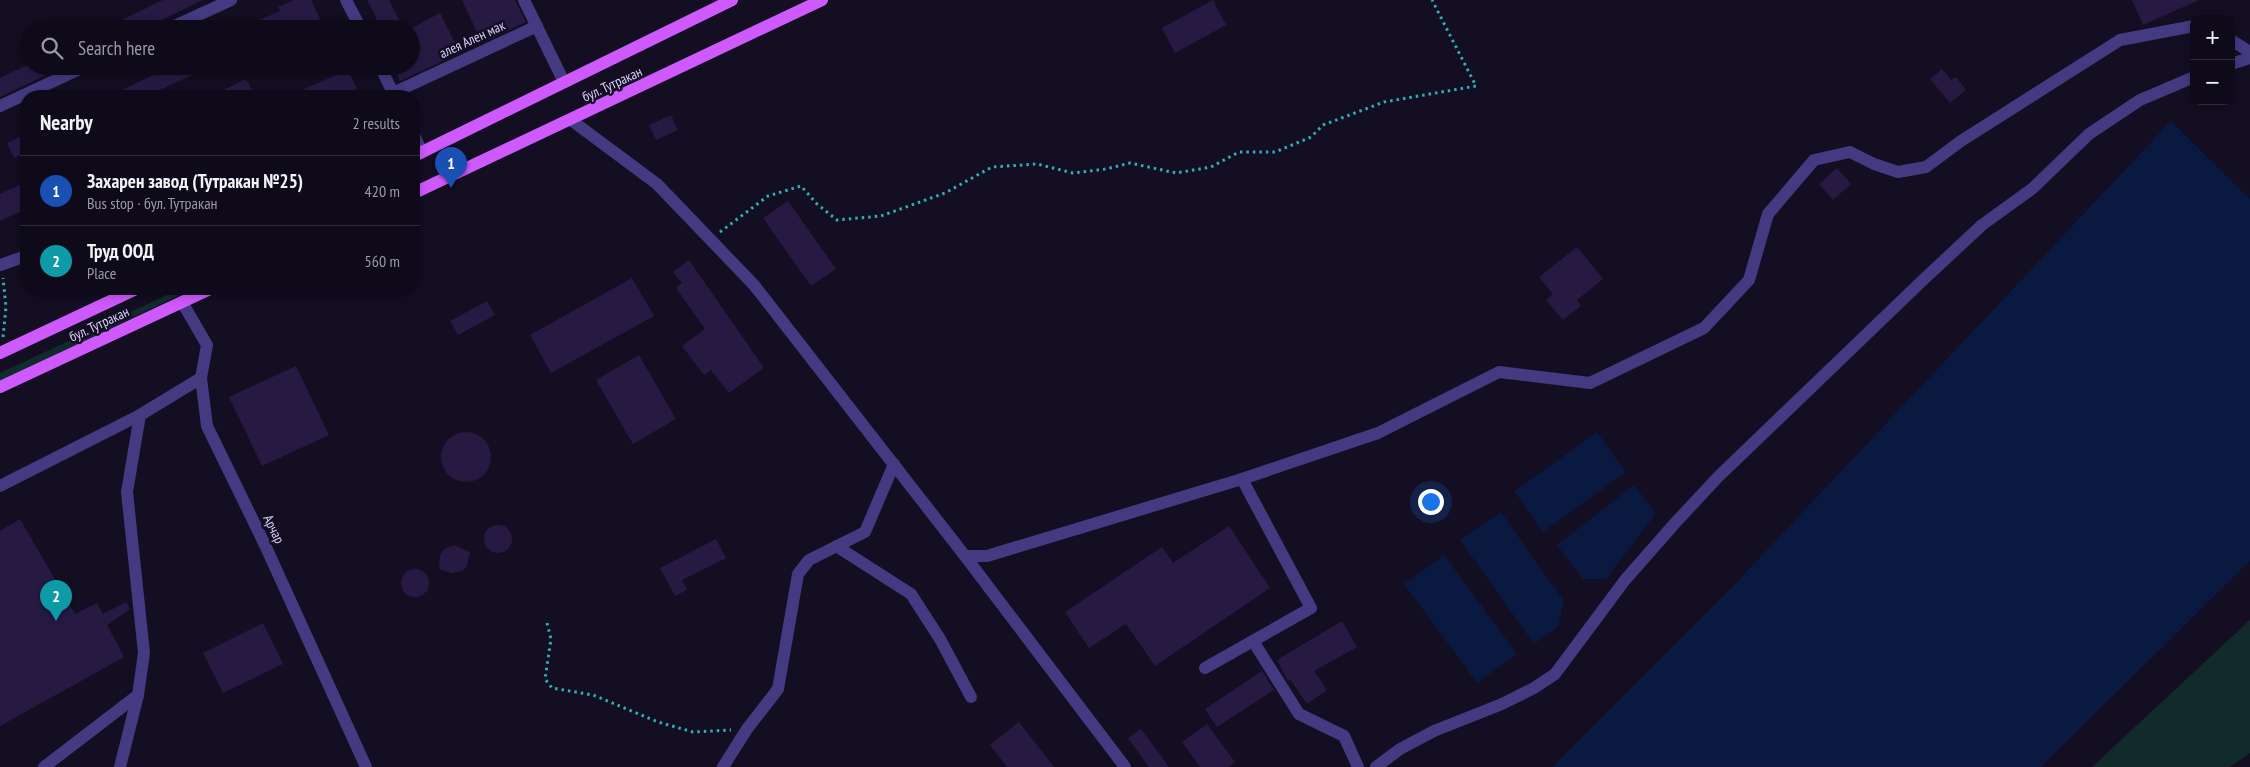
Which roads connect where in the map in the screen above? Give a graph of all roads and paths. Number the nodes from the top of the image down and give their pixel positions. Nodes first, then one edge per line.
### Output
1 (231, 0) edge
2 (346, 0) edge
3 (524, 0) edge
4 (732, 0) edge
5 (1432, 0) edge
6 (816, 1) edge
7 (188, 20) edge
8 (356, 20) edge
9 (537, 26) junction
10 (2190, 27) edge
11 (2235, 43) edge
12 (2250, 52) edge
13 (2250, 58) edge
14 (2235, 63) edge
15 (67, 75) edge
16 (383, 75) edge
17 (2190, 78) edge
18 (564, 82) junction
19 (34, 90) edge
20 (389, 90) edge
21 (402, 90) edge
22 (20, 97) edge
23 (0, 106) edge
24 (571, 120) junction
25 (420, 153) edge
26 (420, 190) edge
27 (711, 238) junction
28 (20, 258) edge
29 (0, 265) edge
30 (123, 295) edge
31 (197, 295) edge
32 (182, 302) junction
33 (1, 353) edge
34 (201, 378) junction
35 (0, 387) edge
36 (140, 415) junction
37 (894, 464) junction
38 (1242, 479) junction
39 (0, 486) edge
40 (836, 546) junction
41 (965, 556) junction
42 (547, 623) dead end
43 (1254, 641) junction
44 (1205, 668) dead end
45 (138, 695) junction
46 (971, 697) dead end
47 (746, 729) junction
48 (44, 767) edge
49 (120, 767) edge
50 (366, 767) edge
51 (724, 767) edge
52 (1125, 767) edge
53 (1358, 767) edge
54 (1376, 767) edge

1 - 7 street
2 - 8 street
3 - 9 street
4 - 18 main road, бул. Тутракан
5 - 27 path
6 - 24 main road, бул. Тутракан
9 - 18 street
9 - 21 street, алея Ален мак
10 - 38 street
11 - 12 street
13 - 14 street
15 - 19 street
16 - 20 street
17 - 54 street
18 - 25 main road, бул. Тутракан
22 - 23 street
24 - 26 main road, бул. Тутракан
24 - 27 street
27 - 37 street
28 - 29 street
29 - 33 path
30 - 33 main road, бул. Тутракан
31 - 32 main road, бул. Тутракан
32 - 34 street, Арчар
32 - 35 main road, бул. Тутракан
34 - 36 street
34 - 50 street, Арчар
36 - 39 street
36 - 45 street
37 - 40 street
37 - 41 street
38 - 41 street
38 - 43 street
40 - 46 street
40 - 47 street
41 - 52 street
42 - 47 path
43 - 44 street
43 - 53 street
45 - 48 street
45 - 49 street
47 - 51 street

